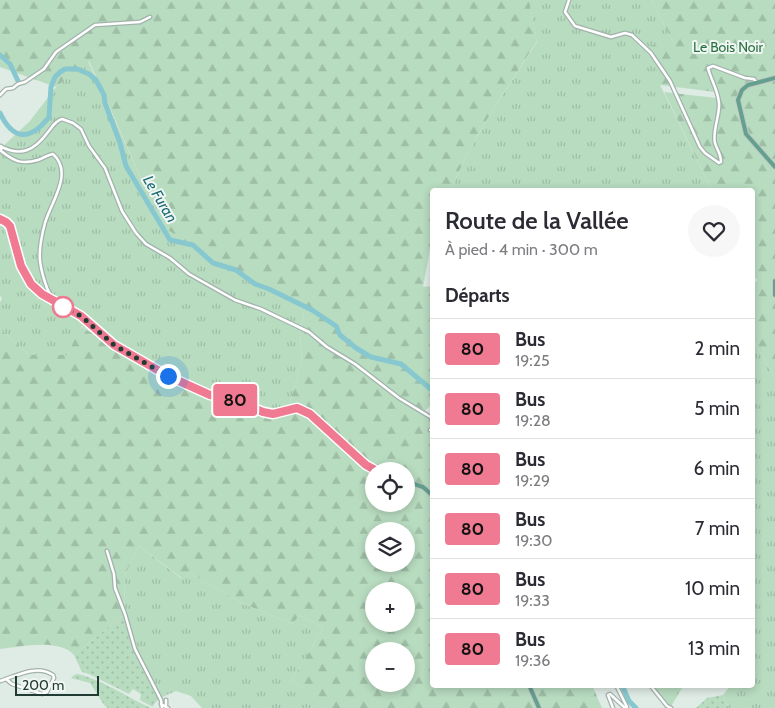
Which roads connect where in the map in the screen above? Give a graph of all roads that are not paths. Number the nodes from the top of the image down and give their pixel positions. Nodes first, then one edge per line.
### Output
1 (569, 0) edge
2 (150, 17) dead end
3 (775, 78) edge
4 (756, 82) junction
5 (0, 95) edge
6 (0, 146) edge
7 (775, 167) edge
8 (0, 219) edge
9 (775, 281) edge
10 (775, 295) edge
11 (54, 302) junction
12 (430, 417) edge
13 (365, 464) edge
14 (415, 484) edge
15 (430, 493) edge
16 (107, 551) dead end
17 (6, 679) junction
18 (0, 681) edge
19 (529, 688) edge
20 (618, 688) edge
21 (652, 688) edge
22 (166, 700) dead end
23 (162, 706) edge
24 (167, 707) edge
25 (628, 707) edge
26 (539, 708) edge
27 (612, 708) edge
28 (671, 708) edge

1 - 4 street
2 - 5 street
3 - 4 main road
4 - 7 main road
6 - 11 street
6 - 12 street
8 - 11 main road
9 - 10 main road
11 - 13 main road
14 - 15 main road
16 - 23 street
17 - 17 street
17 - 18 street
19 - 26 main road
20 - 25 street
21 - 28 street
22 - 24 street
23 - 24 street
25 - 27 street

